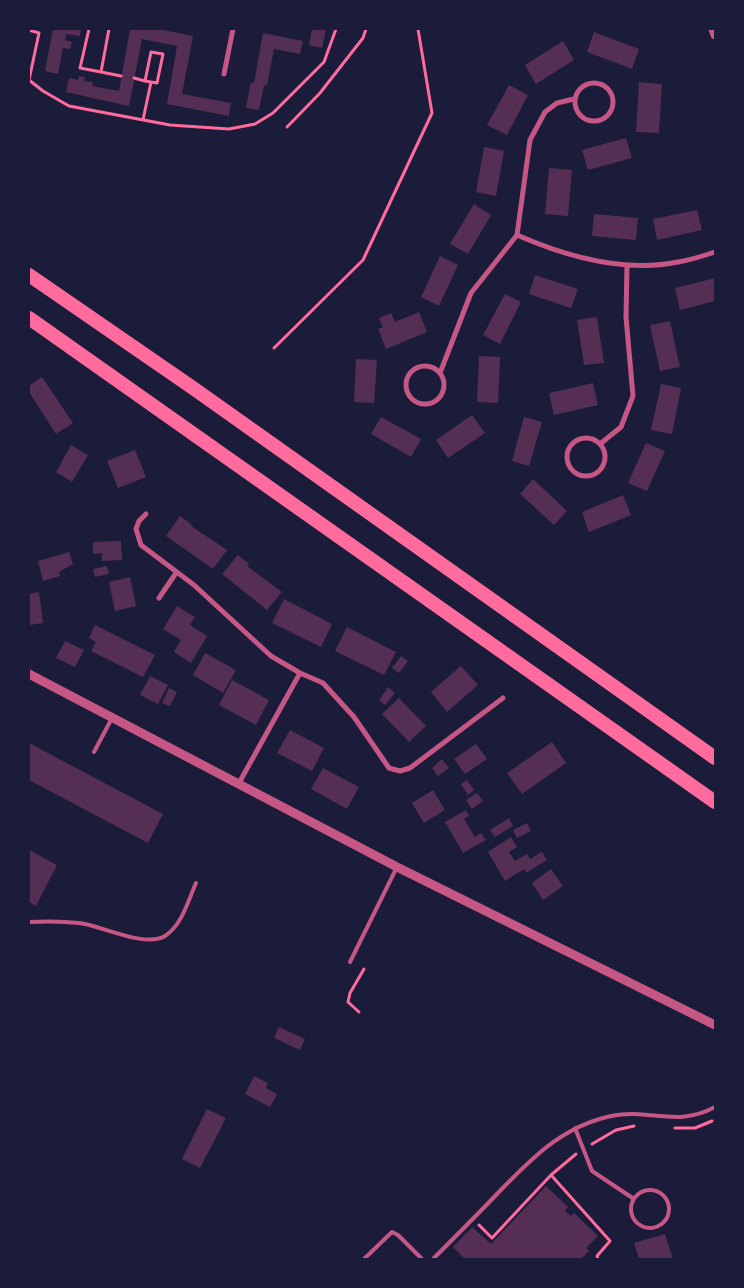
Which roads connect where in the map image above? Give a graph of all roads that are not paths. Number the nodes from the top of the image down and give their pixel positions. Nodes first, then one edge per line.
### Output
1 (233, 29) edge
2 (713, 29) edge
3 (715, 36) edge
4 (224, 74) dead end
5 (574, 99) junction
6 (517, 235) junction
7 (715, 252) edge
8 (627, 265) junction
9 (29, 275) edge
10 (29, 318) edge
11 (440, 372) junction
12 (600, 444) junction
13 (146, 514) dead end
14 (176, 573) junction
15 (159, 598) dead end
16 (300, 673) junction
17 (29, 674) edge
18 (504, 698) dead end
19 (112, 718) junction
20 (94, 752) dead end
21 (715, 758) edge
22 (239, 783) junction
23 (715, 802) edge
24 (397, 867) junction
25 (196, 883) dead end
26 (29, 922) edge
27 (350, 962) dead end
28 (715, 1025) edge
29 (715, 1107) edge
30 (575, 1128) junction
31 (634, 1200) junction
32 (364, 1259) edge
33 (422, 1259) edge
34 (433, 1259) edge

1 - 4 street
2 - 3 street
5 - 5 street
5 - 6 street
6 - 8 street
6 - 11 street
7 - 8 street
8 - 12 street
9 - 21 highway
10 - 23 highway
11 - 11 street
12 - 12 street
13 - 14 street
14 - 15 street
14 - 16 street
16 - 18 street
16 - 22 street
17 - 19 street
19 - 20 lane
19 - 22 street
22 - 24 street
24 - 27 lane
24 - 28 street
25 - 26 lane
29 - 30 lane
30 - 31 lane
30 - 34 lane
31 - 31 lane
32 - 33 lane

